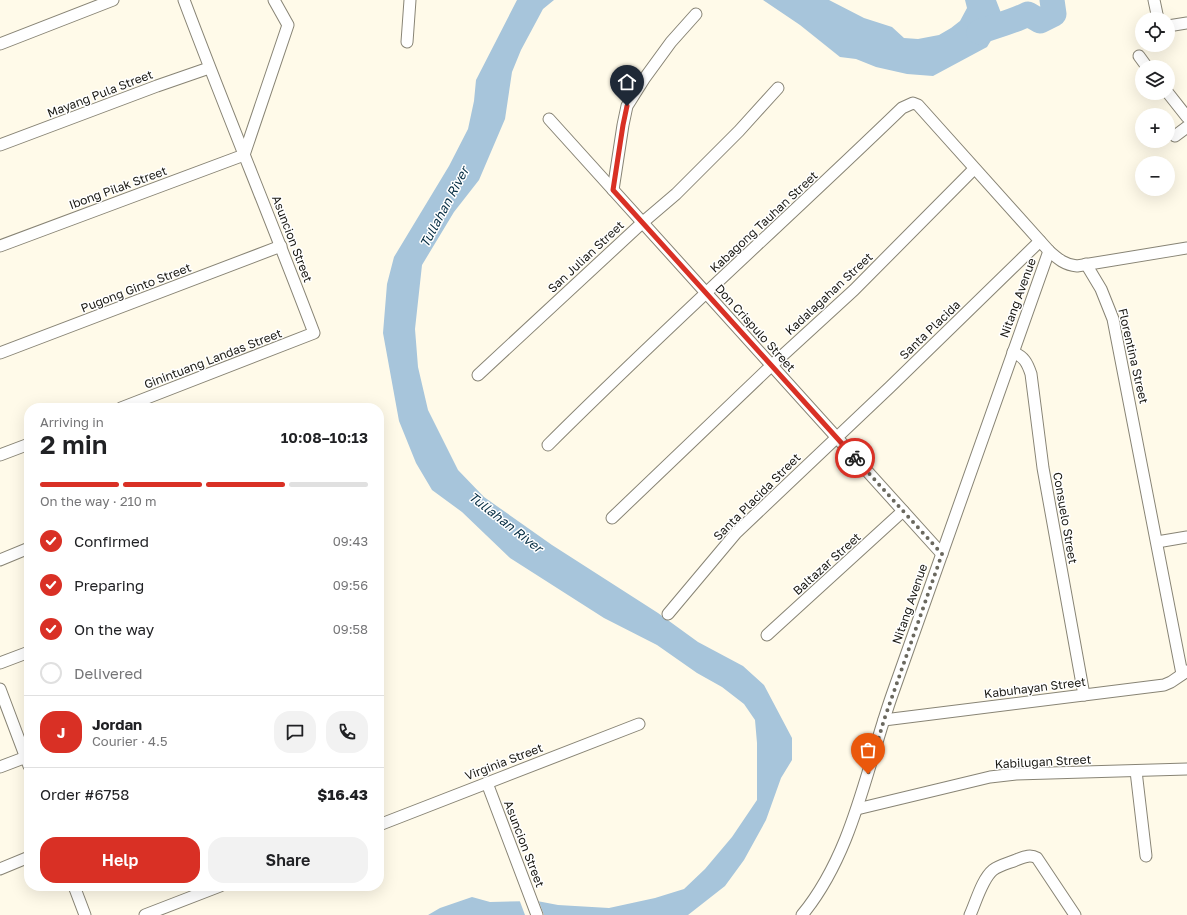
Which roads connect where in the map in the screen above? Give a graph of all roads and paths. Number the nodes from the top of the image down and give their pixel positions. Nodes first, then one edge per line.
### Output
1 (113, 0) edge
2 (184, 0) edge
3 (274, 0) edge
4 (410, 0) edge
5 (1154, 0) edge
6 (1157, 12) edge
7 (696, 14) dead end
8 (1187, 23) edge
9 (1175, 25) edge
10 (407, 42) dead end
11 (0, 44) edge
12 (1139, 56) dead end
13 (1142, 60) edge
14 (209, 68) junction
15 (778, 88) dead end
16 (1174, 100) edge
17 (1187, 117) edge
18 (548, 119) dead end
19 (1187, 127) edge
20 (1175, 135) edge
21 (0, 145) edge
22 (244, 155) junction
23 (974, 169) junction
24 (613, 190) junction
25 (642, 223) junction
26 (1040, 241) junction
27 (0, 246) edge
28 (281, 246) junction
29 (1187, 248) edge
30 (1049, 251) junction
31 (1086, 264) junction
32 (706, 293) junction
33 (314, 334) joint
34 (1013, 352) junction
35 (0, 353) edge
36 (772, 366) junction
37 (478, 375) dead end
38 (134, 403) edge
39 (837, 438) junction
40 (548, 445) dead end
41 (24, 446) edge
42 (0, 455) edge
43 (903, 511) junction
44 (612, 518) dead end
45 (1187, 537) edge
46 (1157, 542) junction
47 (24, 550) edge
48 (942, 554) junction
49 (0, 560) edge
50 (668, 614) dead end
51 (767, 635) dead end
52 (24, 654) edge
53 (0, 663) edge
54 (1184, 673) edge
55 (0, 689) edge
56 (1084, 695) junction
57 (884, 720) junction
58 (639, 724) dead end
59 (24, 750) edge
60 (24, 761) edge
61 (0, 767) edge
62 (1187, 769) edge
63 (1136, 771) junction
64 (487, 783) junction
65 (856, 809) junction
66 (384, 823) edge
67 (1146, 856) dead end
68 (24, 859) edge
69 (0, 869) edge
70 (76, 891) edge
71 (207, 891) edge
72 (1072, 913) edge
73 (85, 915) edge
74 (145, 915) edge
75 (537, 915) edge
76 (802, 915) edge
77 (970, 915) edge

1 - 11 street
2 - 14 street, Asuncion Street
3 - 22 street
4 - 10 street
5 - 6 street
7 - 24 street
8 - 9 street
12 - 13 street
14 - 21 street, Mayang Pula Street
14 - 22 street, Asuncion Street
15 - 25 street, San Julian Street
16 - 17 street
18 - 24 street, Don Crispulo Street
19 - 20 street
22 - 27 street, Ibong Pilak Street
22 - 28 street, Asuncion Street
23 - 26 street
23 - 32 street, Kabagong Tauhan Street
23 - 36 street, Kadalagahan Street
24 - 25 street, Don Crispulo Street
25 - 32 street, Don Crispulo Street
25 - 37 street, San Julian Street
26 - 30 street
26 - 39 street, Santa Placida
28 - 33 street, Asuncion Street
28 - 35 street, Pugong Ginto Street
29 - 31 street
30 - 31 street
30 - 34 street, Nitang Avenue
31 - 46 street, Florentina Street
32 - 36 street, Don Crispulo Street
32 - 40 street, Kabagong Tauhan Street
33 - 38 street, Ginintuang Landas Street
34 - 48 street, Nitang Avenue
34 - 56 street, Consuelo Street
36 - 39 street, Don Crispulo Street
36 - 44 street, Kadalagahan Street
39 - 43 street, Don Crispulo Street
39 - 50 street, Santa Placida Street
41 - 42 street
43 - 48 street, Don Crispulo Street
43 - 51 street, Baltazar Street
45 - 46 street
46 - 54 street, Florentina Street
47 - 49 street
48 - 57 street, Nitang Avenue
52 - 53 street
54 - 56 street, Kabuhayan Street
55 - 59 street
56 - 57 street, Kabuhayan Street
57 - 65 street, Nitang Avenue
58 - 64 street, Virginia Street
60 - 61 street
62 - 63 street, Kabilugan Street
63 - 65 street, Kabilugan Street
63 - 67 street
64 - 66 street, Virginia Street
64 - 75 street, Asuncion Street
65 - 76 street, Nitang Avenue
68 - 69 street
70 - 73 street
71 - 74 street
72 - 77 street

